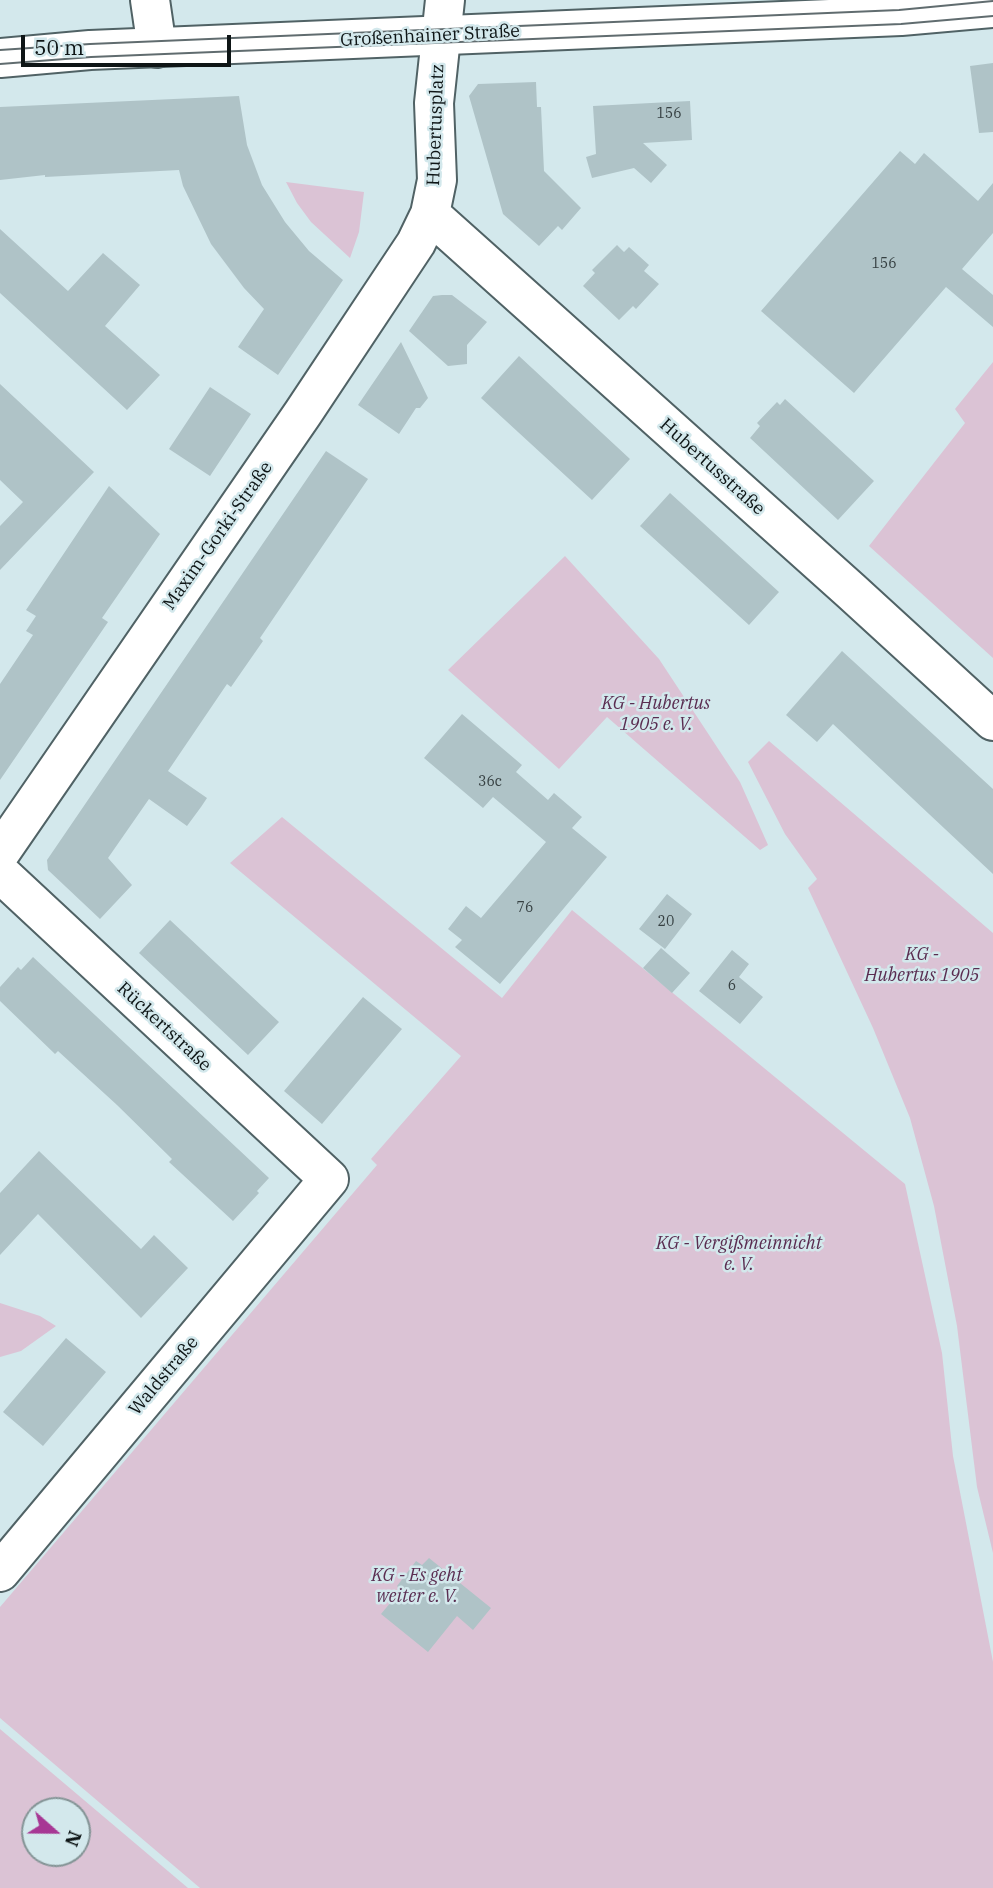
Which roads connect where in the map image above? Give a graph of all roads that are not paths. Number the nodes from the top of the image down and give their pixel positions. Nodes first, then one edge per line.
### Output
1 (150, 0) edge
2 (993, 8) edge
3 (865, 9) edge
4 (443, 18) edge
5 (157, 48) junction
6 (0, 58) edge
7 (429, 214) junction
8 (993, 721) edge
9 (0, 853) edge
10 (0, 873) edge
11 (329, 1179) joint
12 (0, 1572) edge

1 - 5 street
2 - 3 street, Großenhainer Straße
3 - 4 street, Großenhainer Straße
4 - 5 street, Großenhainer Straße
4 - 7 street, Hubertusplatz
5 - 6 street, Großenhainer Straße
7 - 8 street, Hubertusstraße
7 - 9 street, Maxim-Gorki-Straße
10 - 11 street, Rückertstraße
11 - 12 street, Waldstraße

